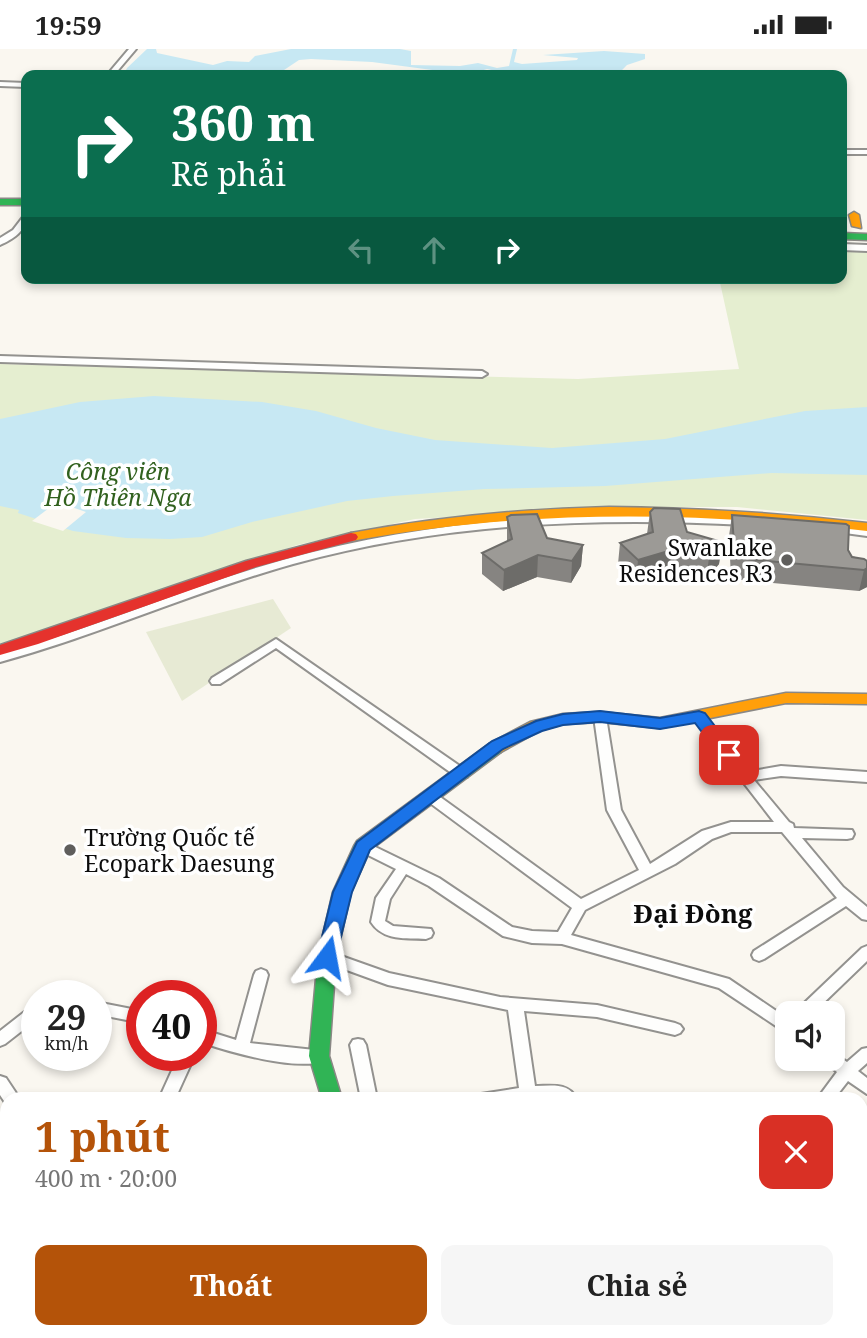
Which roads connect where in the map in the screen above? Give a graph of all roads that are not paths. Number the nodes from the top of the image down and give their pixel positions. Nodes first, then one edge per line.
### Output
1 (133, 49) edge
2 (114, 70) edge
3 (0, 82) edge
4 (21, 83) edge
5 (847, 152) edge
6 (867, 152) edge
7 (0, 202) edge
8 (21, 202) edge
9 (0, 212) edge
10 (21, 213) edge
11 (0, 229) edge
12 (21, 230) edge
13 (21, 231) edge
14 (0, 242) edge
15 (0, 359) edge
16 (482, 374) dead end
17 (646, 514) junction
18 (867, 527) edge
19 (867, 533) edge
20 (23, 648) junction
21 (0, 650) edge
22 (0, 657) edge
23 (216, 681) dead end
24 (867, 699) edge
25 (699, 716) junction
26 (600, 717) junction
27 (462, 774) junction
28 (744, 777) junction
29 (867, 778) edge
30 (431, 797) junction
31 (790, 830) junction
32 (847, 834) dead end
33 (363, 846) junction
34 (404, 867) junction
35 (647, 871) junction
36 (847, 898) junction
37 (580, 906) junction
38 (867, 915) edge
39 (426, 933) dead end
40 (562, 938) junction
41 (867, 952) edge
42 (759, 955) dead end
43 (327, 957) junction
44 (261, 975) dead end
45 (816, 1001) edge
46 (515, 1004) junction
47 (775, 1019) edge
48 (21, 1023) edge
49 (674, 1029) dead end
50 (0, 1040) edge
51 (217, 1041) edge
52 (358, 1045) dead end
53 (241, 1049) junction
54 (867, 1054) edge
55 (319, 1056) junction
56 (845, 1068) edge
57 (848, 1070) junction
58 (180, 1071) edge
59 (867, 1087) edge
60 (170, 1092) edge
61 (330, 1092) edge
62 (368, 1092) edge
63 (528, 1092) edge
64 (831, 1092) edge

1 - 2 street
3 - 4 street
5 - 6 street
7 - 8 main road
9 - 10 main road
11 - 12 street
13 - 14 street
15 - 16 street
17 - 18 main road
17 - 19 street
17 - 20 main road
20 - 21 main road
20 - 22 street
23 - 27 street
24 - 25 main road
25 - 26 main road
25 - 28 street
26 - 27 main road
26 - 35 street
27 - 30 main road
28 - 29 street
28 - 31 street
30 - 33 main road
30 - 37 street
31 - 32 street
31 - 35 street
31 - 36 street
33 - 34 street
33 - 43 main road
34 - 39 street
34 - 40 street
35 - 37 street
36 - 38 street
36 - 42 street
37 - 40 street
40 - 47 street
41 - 45 street
43 - 46 street
43 - 55 main road
44 - 53 street
46 - 49 street
46 - 63 street
48 - 50 street
51 - 53 street
52 - 62 street
53 - 55 street
54 - 57 street
55 - 61 main road
56 - 57 street
57 - 59 street
57 - 64 street
58 - 60 street

